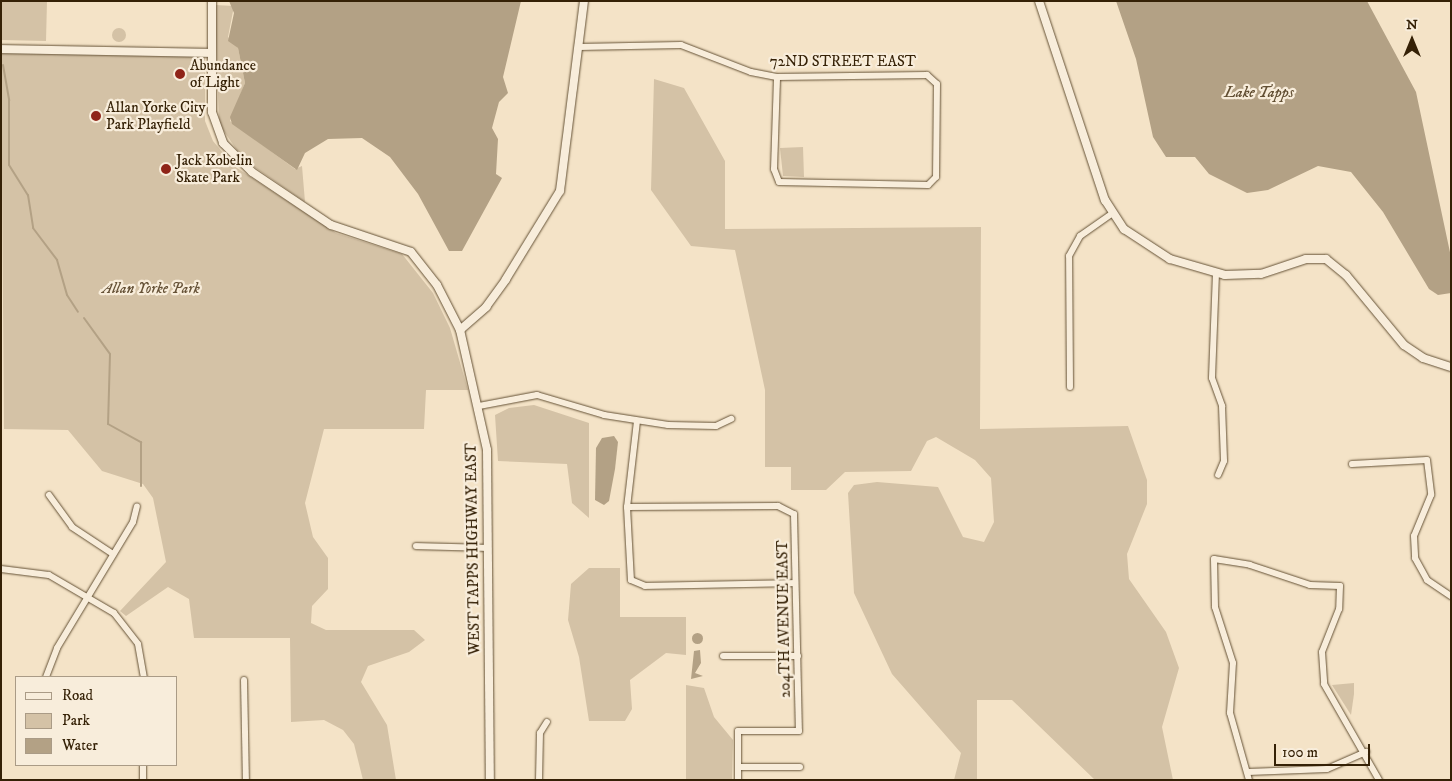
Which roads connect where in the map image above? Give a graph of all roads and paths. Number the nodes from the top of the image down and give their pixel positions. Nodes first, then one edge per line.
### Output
1 (212, 1) edge
2 (584, 1) edge
3 (1039, 1) edge
4 (579, 47) junction
5 (1, 50) edge
6 (211, 53) junction
7 (777, 77) junction
8 (1112, 214) junction
9 (1216, 273) junction
10 (460, 330) junction
11 (1451, 367) edge
12 (1070, 387) dead end
13 (479, 406) junction
14 (731, 419) dead end
15 (637, 421) junction
16 (1352, 464) dead end
17 (1218, 475) dead end
18 (49, 495) dead end
19 (137, 506) dead end
20 (627, 507) junction
21 (416, 546) dead end
22 (487, 548) junction
23 (113, 554) junction
24 (1, 568) edge
25 (795, 584) junction
26 (88, 596) junction
27 (1451, 596) edge
28 (723, 656) dead end
29 (798, 656) junction
30 (46, 676) edge
31 (144, 676) edge
32 (244, 680) dead end
33 (547, 722) dead end
34 (1366, 752) junction
35 (143, 766) edge
36 (738, 767) junction
37 (800, 767) dead end
38 (1248, 772) junction
39 (143, 780) edge
40 (246, 780) edge
41 (490, 780) edge
42 (540, 780) edge
43 (738, 780) edge
44 (1248, 780) edge
45 (1379, 780) edge

1 - 6 street, WEST TAPPS HIGHWAY EAST
2 - 4 street
3 - 8 street
4 - 7 street, 72ND STREET EAST
4 - 10 street
5 - 6 street
6 - 10 street, WEST TAPPS HIGHWAY EAST
7 - 7 street, 72ND STREET EAST
8 - 9 street
8 - 12 street
9 - 11 street
9 - 17 street
10 - 13 street, WEST TAPPS HIGHWAY EAST
13 - 15 street
13 - 22 street, WEST TAPPS HIGHWAY EAST
14 - 15 street
15 - 20 street
16 - 27 street
18 - 23 street
19 - 23 street
20 - 25 street
20 - 25 street, 204TH AVENUE EAST
21 - 22 street
22 - 41 street, WEST TAPPS HIGHWAY EAST
23 - 26 street
24 - 26 street
25 - 29 street, 204TH AVENUE EAST
26 - 30 street
26 - 31 street
28 - 29 street
29 - 36 street, 204TH AVENUE EAST
32 - 40 street
33 - 42 street
34 - 38 street
34 - 38 street
34 - 45 street
35 - 39 street
36 - 37 street
36 - 43 street
38 - 44 street

